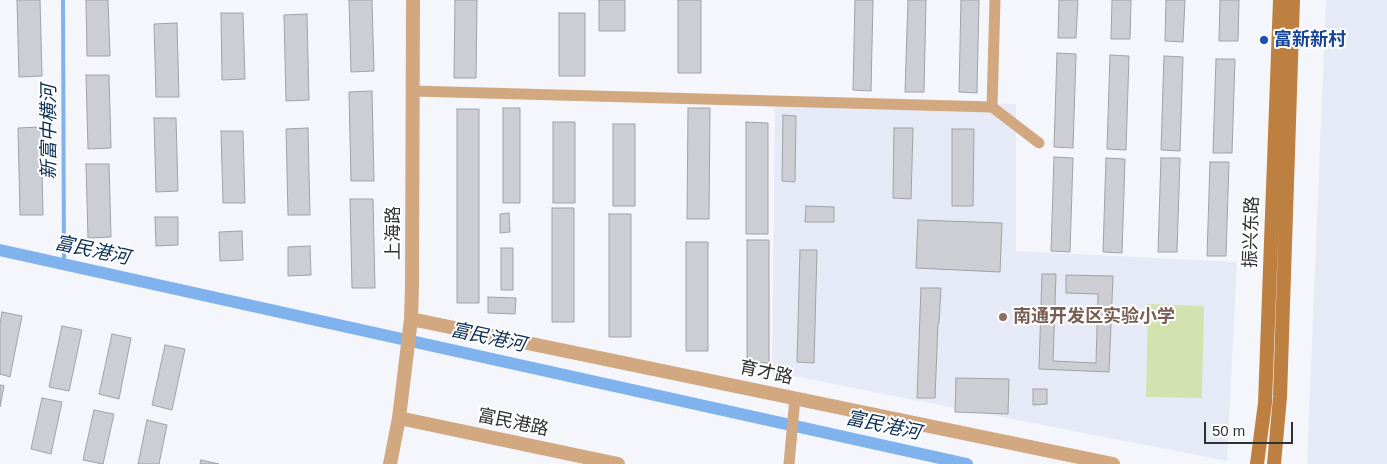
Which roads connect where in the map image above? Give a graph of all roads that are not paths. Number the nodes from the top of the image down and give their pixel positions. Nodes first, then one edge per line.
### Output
1 (413, 0) edge
2 (995, 0) edge
3 (1280, 0) edge
4 (1293, 0) edge
5 (413, 91) junction
6 (992, 107) junction
7 (1039, 144) dead end
8 (411, 319) junction
9 (795, 399) junction
10 (400, 418) junction
11 (390, 464) edge
12 (618, 464) edge
13 (789, 464) edge
14 (1113, 464) edge
15 (1257, 464) edge
16 (1274, 464) edge

1 - 5 street, 上海路
2 - 6 street
3 - 15 main road, 振兴东路
4 - 16 main road, 振兴东路
5 - 6 street
5 - 8 street, 上海路
6 - 7 street
8 - 9 street, 育才路
8 - 10 street, 上海路
9 - 13 street
9 - 14 street, 育才路
10 - 11 street, 上海路
10 - 12 street, 富民港路

